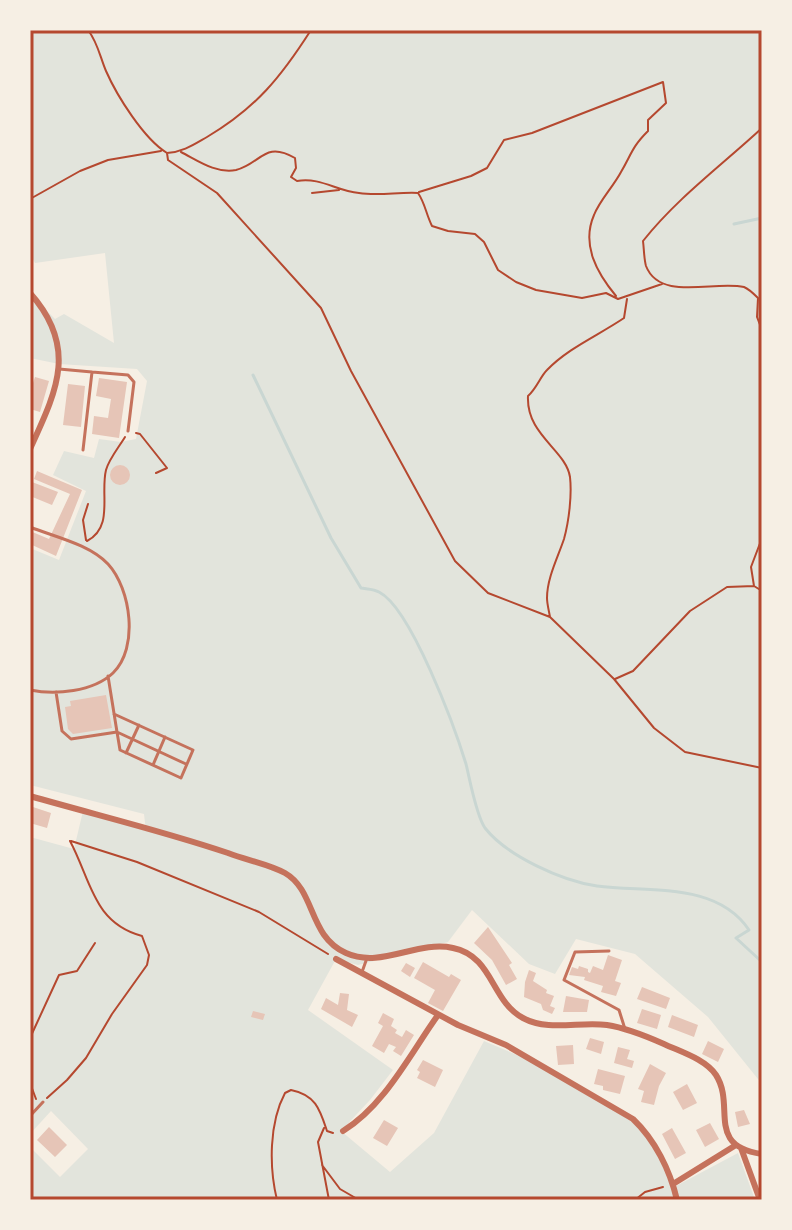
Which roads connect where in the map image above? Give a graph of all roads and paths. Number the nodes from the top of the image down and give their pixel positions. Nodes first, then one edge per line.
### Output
1 (88, 30) edge
2 (311, 30) edge
3 (762, 128) edge
4 (163, 151) junction
5 (181, 152) junction
6 (167, 153) junction
7 (341, 190) junction
8 (312, 193) dead end
9 (418, 193) junction
10 (30, 199) edge
11 (662, 284) junction
12 (30, 293) edge
13 (627, 298) junction
14 (618, 299) junction
15 (762, 330) edge
16 (59, 369) junction
17 (92, 372) junction
18 (128, 431) junction
19 (30, 449) edge
20 (83, 450) dead end
21 (156, 473) dead end
22 (88, 504) dead end
23 (30, 527) edge
24 (762, 538) edge
25 (86, 542) junction
26 (87, 549) junction
27 (754, 586) junction
28 (762, 591) edge
29 (550, 617) junction
30 (108, 676) junction
31 (614, 679) junction
32 (30, 690) edge
33 (56, 692) junction
34 (114, 714) junction
35 (139, 725) junction
36 (117, 732) junction
37 (165, 737) junction
38 (132, 739) junction
39 (159, 751) junction
40 (126, 753) junction
41 (187, 764) junction
42 (153, 765) junction
43 (762, 768) edge
44 (30, 796) edge
45 (95, 943) dead end
46 (609, 951) dead end
47 (367, 958) junction
48 (336, 959) joint
49 (362, 972) junction
50 (438, 1015) junction
51 (625, 1029) junction
52 (30, 1038) edge
53 (30, 1083) edge
54 (43, 1102) joint
55 (37, 1108) junction
56 (30, 1116) edge
57 (325, 1125) junction
58 (343, 1131) joint
59 (739, 1147) junction
60 (762, 1154) edge
61 (322, 1164) junction
62 (673, 1184) junction
63 (277, 1200) edge
64 (329, 1200) edge
65 (359, 1200) edge
66 (635, 1200) edge
67 (677, 1200) edge
68 (760, 1200) edge

1 - 4 path
2 - 5 path
3 - 11 path
4 - 6 path
4 - 10 path
5 - 6 path
5 - 7 path
6 - 29 path
7 - 8 path
7 - 9 path
9 - 14 path
9 - 14 path
11 - 13 path
11 - 15 path
12 - 16 street
13 - 14 path
13 - 29 path
16 - 17 lane
16 - 19 street
17 - 18 lane
17 - 20 lane
18 - 21 path
18 - 25 path
22 - 25 path
23 - 26 lane
24 - 27 path
25 - 26 path
26 - 30 lane
27 - 28 path
27 - 31 path
29 - 31 path
30 - 33 lane
30 - 34 lane
31 - 43 path
32 - 33 lane
33 - 36 lane
34 - 35 lane
34 - 36 lane
35 - 37 lane
35 - 38 lane
36 - 38 lane
36 - 40 lane
37 - 39 lane
37 - 41 lane
38 - 39 lane
38 - 40 lane
39 - 41 lane
39 - 42 lane
40 - 42 lane
41 - 42 lane
44 - 47 street
45 - 52 path
46 - 51 lane
47 - 49 lane
47 - 51 street
48 - 49 street
48 - 54 path
49 - 50 street
50 - 58 street
50 - 62 street
51 - 59 street
53 - 55 path
54 - 55 lane
55 - 56 lane
57 - 58 path
57 - 61 path
57 - 63 path
59 - 60 street
59 - 62 street
59 - 68 street
61 - 64 path
61 - 65 path
62 - 66 path
62 - 67 street

